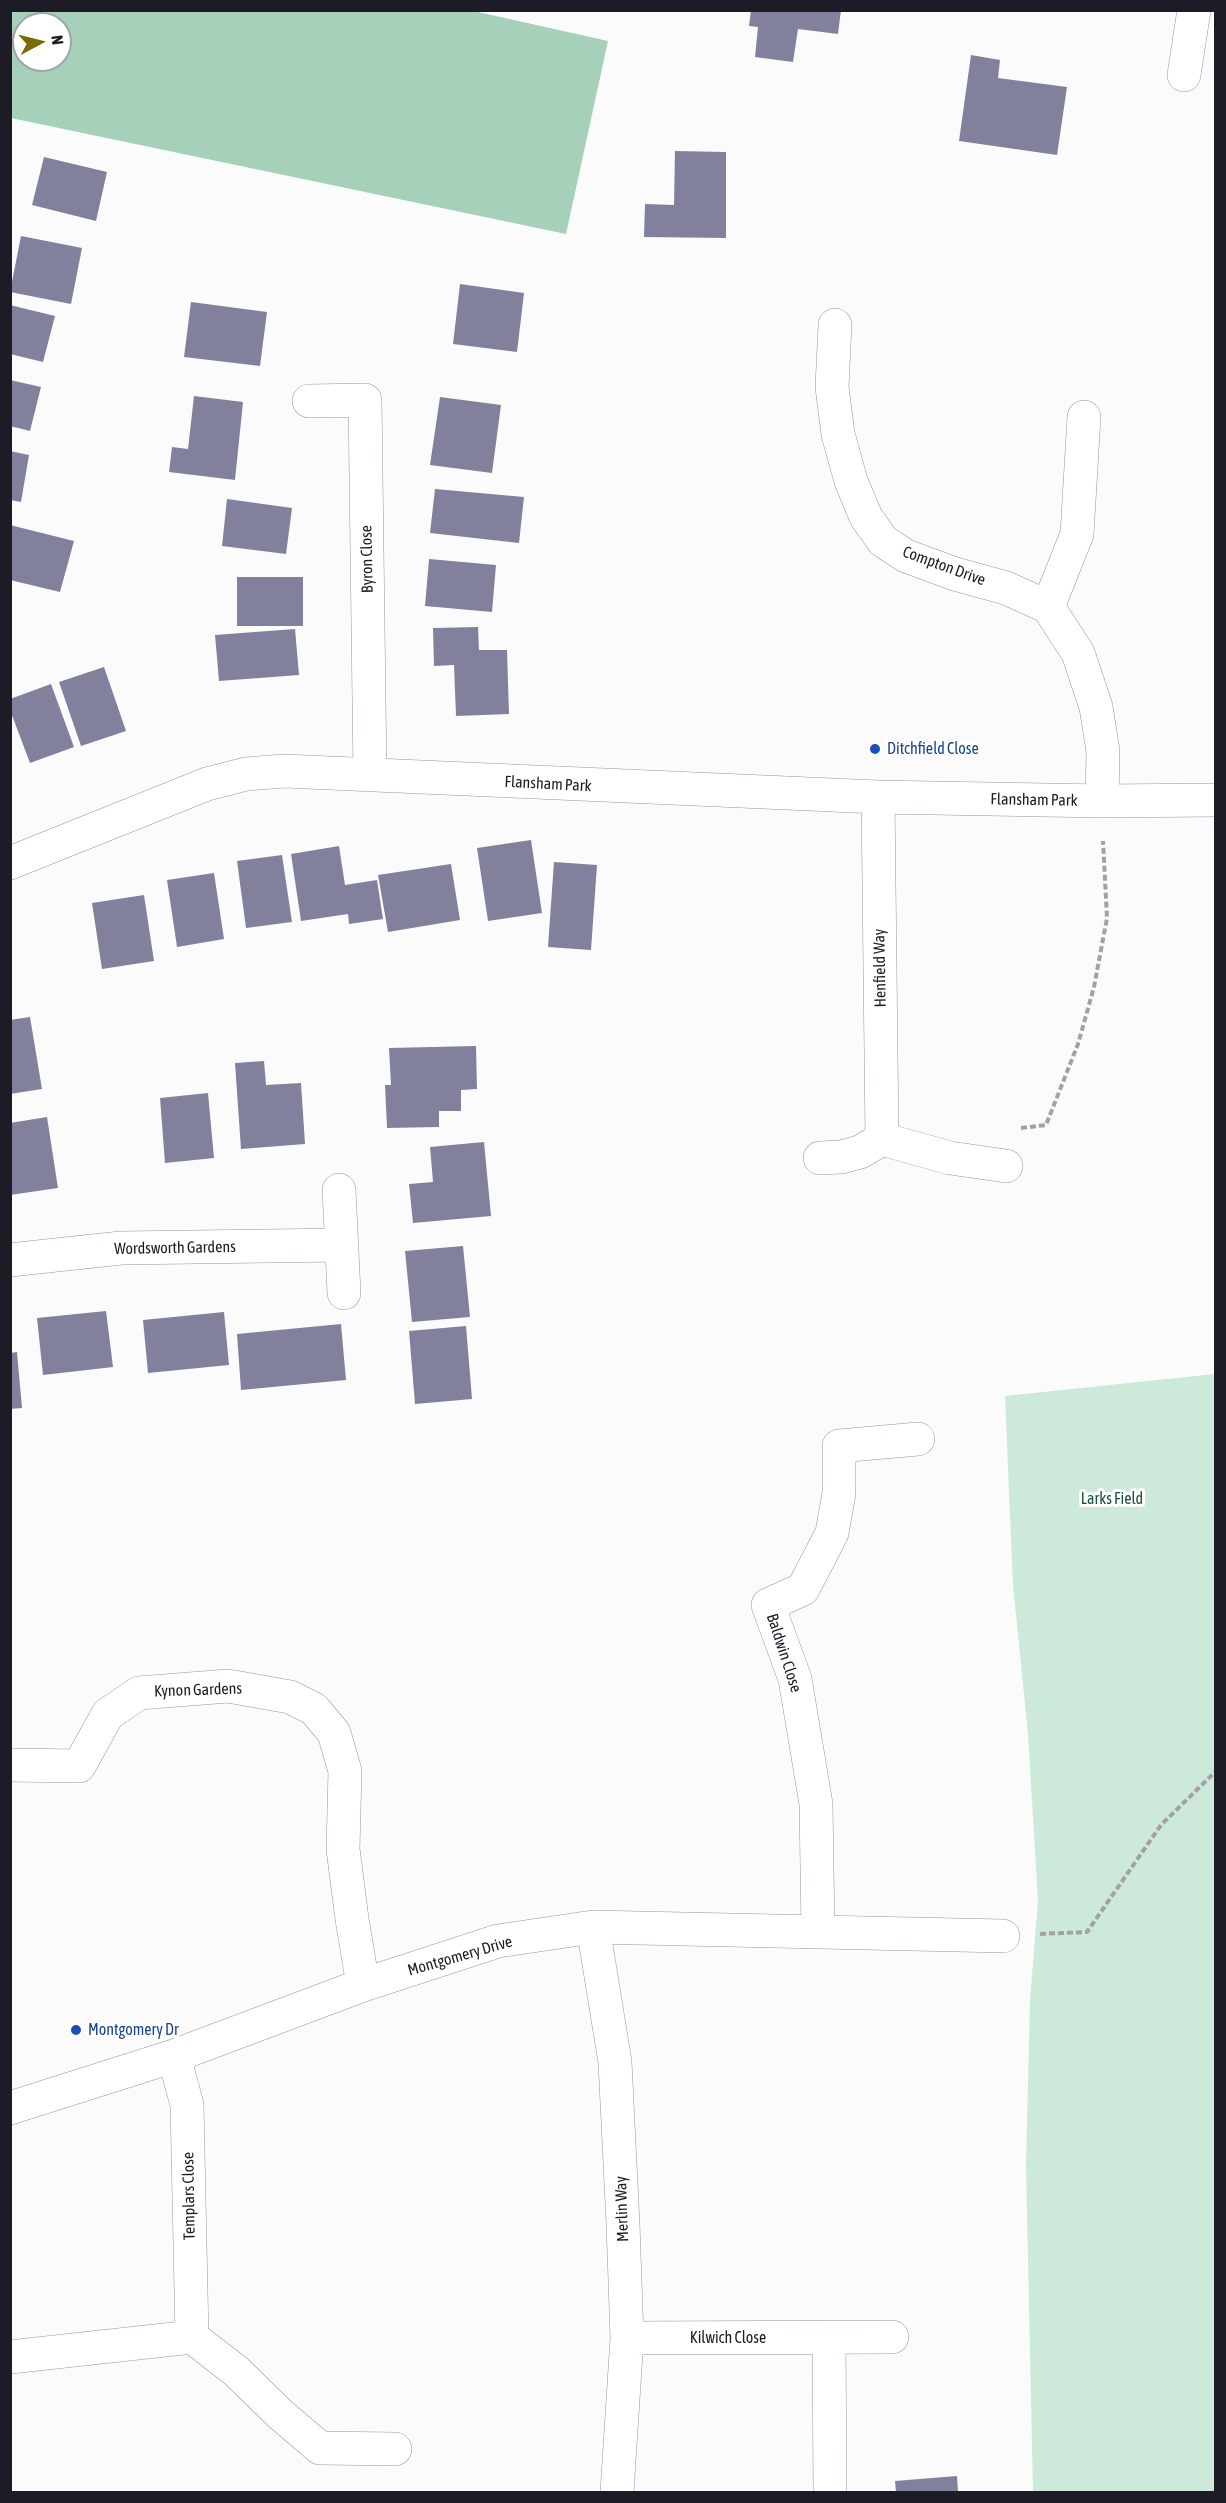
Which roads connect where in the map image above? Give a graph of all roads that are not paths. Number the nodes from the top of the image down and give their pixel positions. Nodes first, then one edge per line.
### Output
1 (1194, 10) edge
2 (1184, 75) dead end
3 (835, 325) dead end
4 (309, 401) dead end
5 (1084, 417) dead end
6 (1048, 608) junction
7 (370, 775) junction
8 (878, 796) junction
9 (1215, 800) edge
10 (1102, 801) junction
11 (10, 863) edge
12 (882, 1139) junction
13 (820, 1158) dead end
14 (1006, 1166) road end
15 (339, 1190) dead end
16 (341, 1245) junction
17 (10, 1260) edge
18 (344, 1293) dead end
19 (918, 1439) dead end
20 (10, 1765) edge
21 (593, 1927) junction
22 (818, 1931) junction
23 (1003, 1936) road end
24 (363, 1985) junction
25 (174, 2056) junction
26 (10, 2108) edge
27 (192, 2337) junction
28 (892, 2337) dead end
29 (627, 2338) junction
30 (829, 2339) junction
31 (10, 2357) edge
32 (395, 2449) dead end
33 (830, 2490) dead end
34 (617, 2493) edge

1 - 2 street
3 - 6 street, Compton Drive
4 - 7 street, Byron Close
5 - 6 street
6 - 10 street
7 - 8 street, Flansham Park
7 - 11 street, Flansham Park
8 - 10 street, Flansham Park
8 - 12 street, Henfield Way
9 - 10 street, Flansham Park
12 - 13 street
12 - 14 street
15 - 16 street
16 - 17 street, Wordsworth Gardens
16 - 18 street
19 - 22 street, Baldwin Close
20 - 24 street, Kynon Gardens
21 - 22 street, Montgomery Drive
21 - 24 street, Montgomery Drive
21 - 29 street, Merlin Way
22 - 23 street, Montgomery Drive
24 - 25 street, Montgomery Drive
25 - 26 street, Montgomery Drive
25 - 27 street, Templars Close
27 - 31 street
27 - 32 street
28 - 30 street, Kilwich Close
29 - 30 street, Kilwich Close
29 - 34 street, Merlin Way
30 - 33 street

